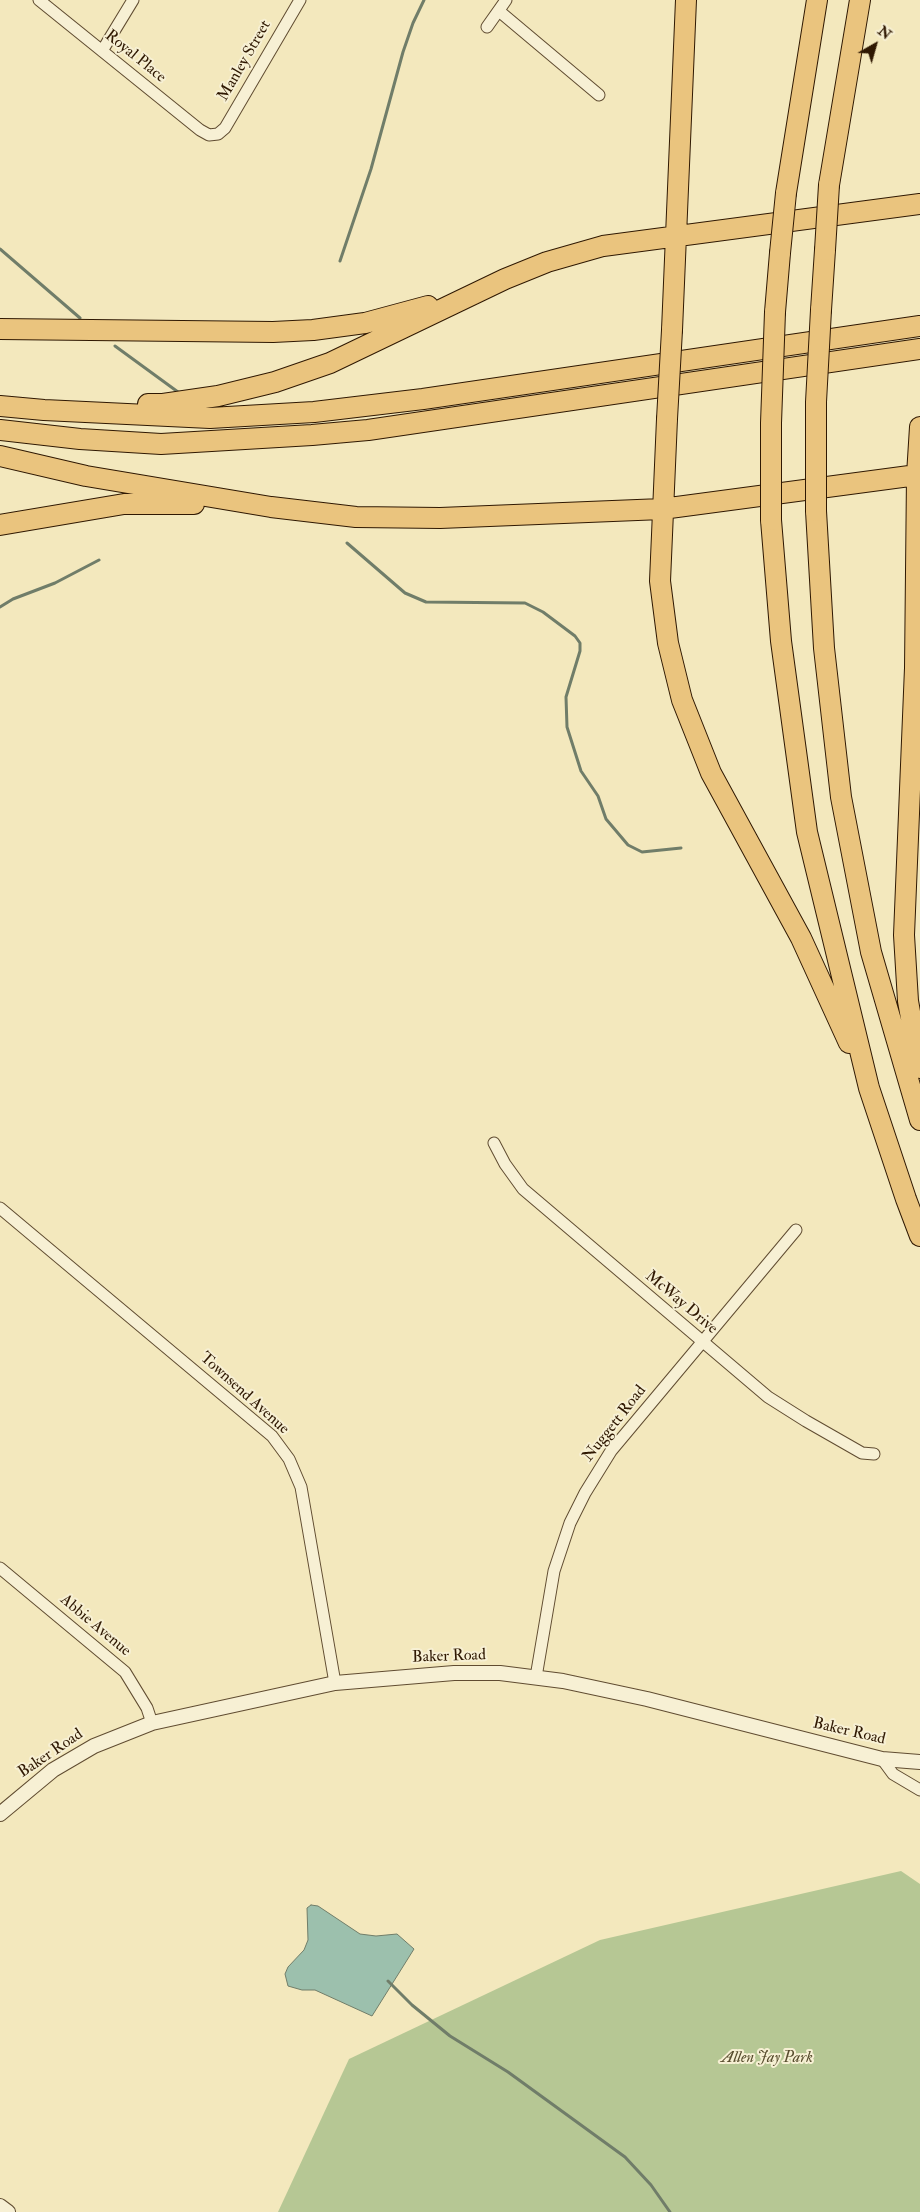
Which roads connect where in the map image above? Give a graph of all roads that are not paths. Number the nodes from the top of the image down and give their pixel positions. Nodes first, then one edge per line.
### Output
1 (38, 0) edge
2 (133, 0) edge
3 (300, 0) edge
4 (506, 0) edge
5 (686, 0) edge
6 (860, 0) edge
7 (817, 1) edge
8 (499, 11) junction
9 (488, 27) dead end
10 (102, 51) junction
11 (599, 95) dead end
12 (214, 134) joint
13 (920, 204) edge
14 (676, 236) junction
15 (492, 285) junction
16 (920, 326) edge
17 (0, 329) edge
18 (920, 349) edge
19 (0, 406) edge
20 (44, 410) junction
21 (920, 427) edge
22 (0, 430) edge
23 (0, 456) edge
24 (917, 475) junction
25 (271, 506) junction
26 (662, 509) junction
27 (0, 525) edge
28 (920, 1068) edge
29 (869, 1088) junction
30 (920, 1120) edge
31 (494, 1143) dead end
32 (0, 1208) edge
33 (796, 1230) dead end
34 (920, 1236) edge
35 (702, 1341) junction
36 (874, 1454) dead end
37 (0, 1568) edge
38 (536, 1676) junction
39 (335, 1683) junction
40 (152, 1723) junction
41 (882, 1759) junction
42 (920, 1762) edge
43 (920, 1790) edge
44 (0, 1814) edge
45 (0, 2206) edge
46 (8, 2212) edge

1 - 10 street, Royal Place
2 - 10 street
3 - 12 street, Manley Street
4 - 8 street
5 - 14 highway
6 - 30 highway, bridge
7 - 29 highway, bridge
8 - 9 street
8 - 11 street
10 - 12 street, Royal Place
13 - 14 highway
14 - 15 highway
14 - 26 highway, bridge
15 - 17 highway
15 - 20 highway
16 - 20 highway
18 - 22 highway
19 - 20 highway
21 - 24 highway
23 - 25 highway
24 - 26 highway
24 - 28 highway
25 - 26 highway
25 - 27 highway
26 - 29 highway
29 - 34 highway
31 - 35 street, McWay Drive
32 - 39 street, Townsend Avenue
33 - 35 street, Nuggett Road
35 - 36 street, McWay Drive
35 - 38 street, Nuggett Road
37 - 40 street, Abbie Avenue
38 - 39 street, Baker Road
38 - 41 street, Baker Road
39 - 40 street, Baker Road
40 - 44 street, Baker Road
41 - 42 street, Baker Road
41 - 43 street
45 - 46 street

